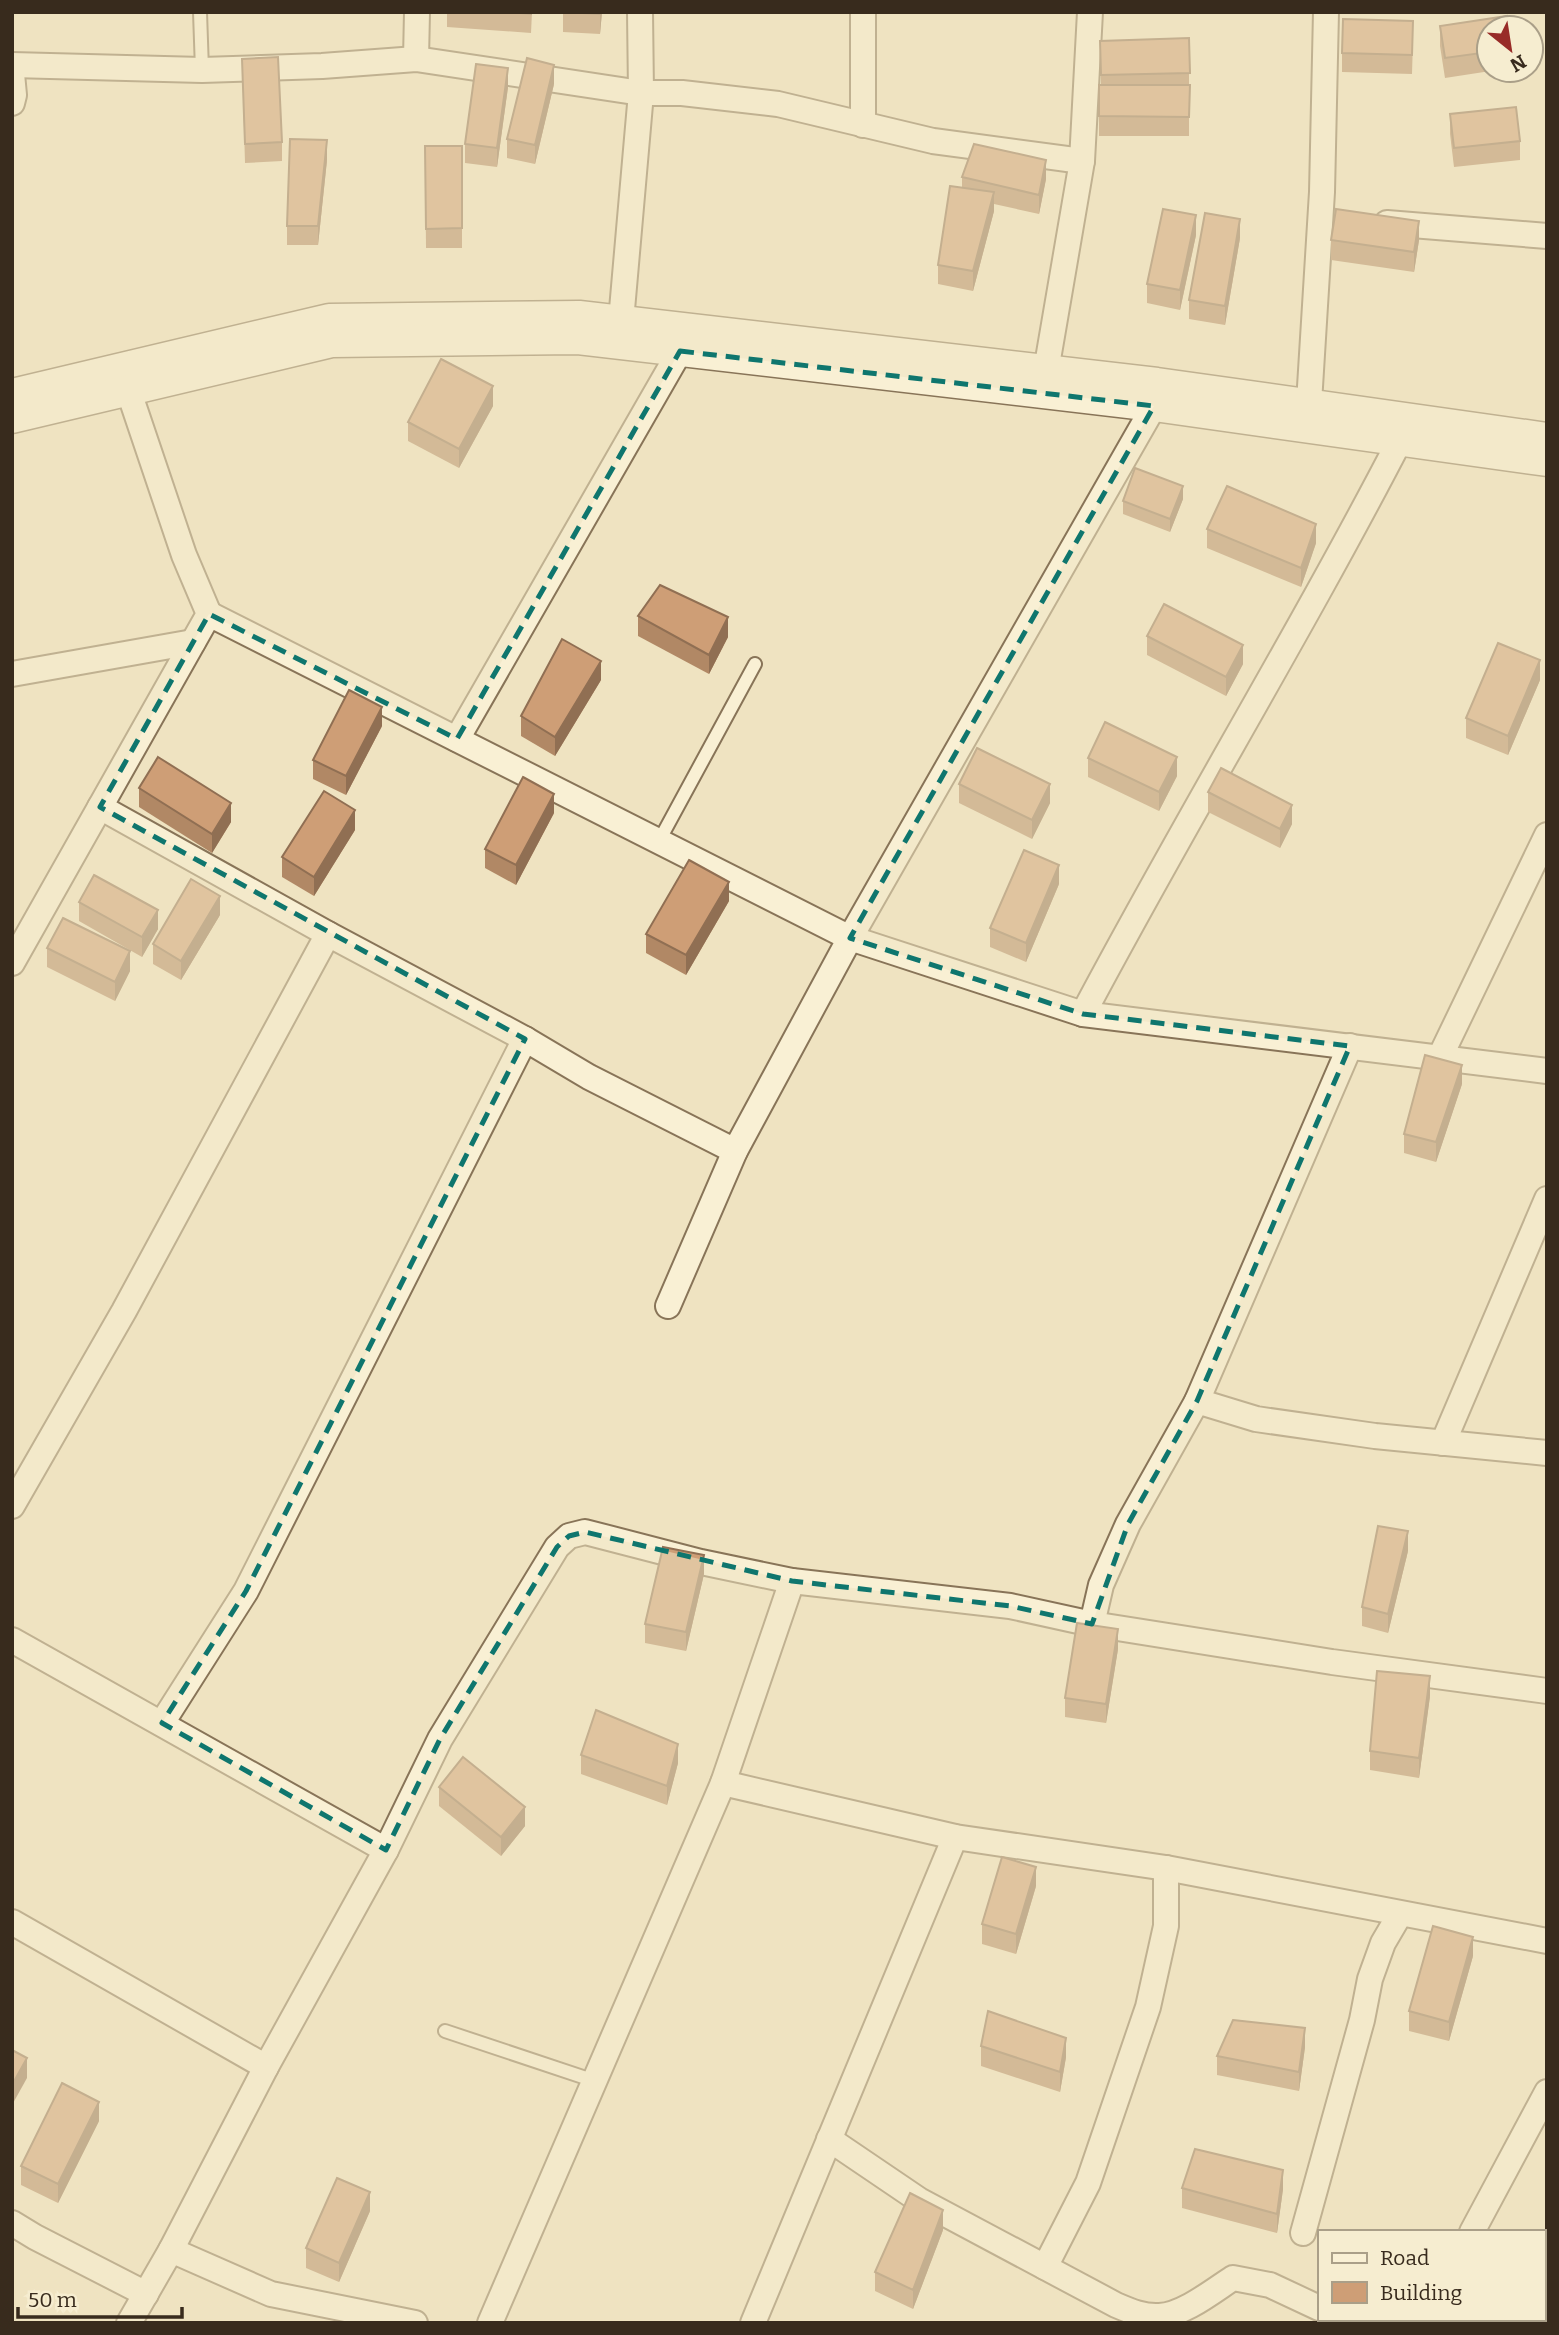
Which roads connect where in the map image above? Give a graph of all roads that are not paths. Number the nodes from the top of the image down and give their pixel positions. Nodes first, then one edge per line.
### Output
1 (200, 12) edge
2 (417, 12) edge
3 (640, 12) edge
4 (863, 12) edge
5 (1090, 12) edge
6 (1326, 12) edge
7 (416, 59) junction
8 (12, 65) edge
9 (202, 70) junction
10 (12, 74) edge
11 (641, 93) junction
12 (12, 103) edge
13 (863, 125) junction
14 (1082, 161) junction
15 (1320, 218) junction
16 (1547, 236) edge
17 (621, 321) junction
18 (680, 351) junction
19 (1046, 372) junction
20 (128, 389) junction
21 (12, 394) edge
22 (1309, 403) junction
23 (1154, 406) junction
24 (12, 418) edge
25 (1547, 438) edge
26 (1399, 442) junction
27 (1547, 461) edge
28 (209, 614) junction
29 (193, 642) junction
30 (755, 664) dead end
31 (12, 674) edge
32 (457, 739) junction
33 (100, 807) junction
34 (1547, 835) edge
35 (659, 841) junction
36 (328, 934) junction
37 (850, 938) junction
38 (12, 963) edge
39 (1083, 1014) junction
40 (525, 1039) junction
41 (1350, 1046) junction
42 (1440, 1057) junction
43 (1547, 1071) edge
44 (736, 1152) junction
45 (1547, 1199) edge
46 (668, 1306) dead end
47 (1197, 1401) junction
48 (1443, 1443) junction
49 (1547, 1453) edge
50 (12, 1506) edge
51 (792, 1581) junction
52 (1092, 1624) junction
53 (12, 1640) edge
54 (1547, 1691) edge
55 (162, 1723) junction
56 (723, 1783) junction
57 (954, 1837) junction
58 (386, 1850) junction
59 (1166, 1868) junction
60 (1400, 1914) junction
61 (12, 1922) edge
62 (1547, 1941) edge
63 (445, 2031) dead end
64 (266, 2067) junction
65 (595, 2081) junction
66 (1547, 2092) edge
67 (829, 2139) junction
68 (12, 2223) edge
69 (1473, 2230) edge
70 (1303, 2233) dead end
71 (171, 2250) junction
72 (1045, 2267) junction
73 (146, 2294) junction
74 (1318, 2308) edge
75 (129, 2323) edge
76 (415, 2323) edge
77 (490, 2323) edge
78 (753, 2323) edge

1 - 9 lane
2 - 7 street
3 - 11 street
4 - 13 street
5 - 14 street
6 - 15 street
7 - 9 street
7 - 11 street
8 - 9 street
10 - 12 street
11 - 13 street
11 - 17 street
13 - 14 street
14 - 19 street
15 - 16 street
15 - 22 street
17 - 19 street
17 - 21 street
18 - 20 street
18 - 23 street
18 - 32 street
19 - 22 street
20 - 24 street
20 - 28 street
22 - 25 street
23 - 26 street
23 - 37 street
26 - 27 street
26 - 39 street
28 - 29 street
28 - 32 street
29 - 31 street
29 - 33 street
30 - 35 lane
32 - 35 street
33 - 36 street
33 - 38 street
34 - 42 street
35 - 37 street
36 - 40 street
36 - 50 street
37 - 39 street
37 - 44 street
39 - 41 street
40 - 44 street
40 - 55 street
41 - 42 street
41 - 47 street
42 - 43 street
44 - 46 street
45 - 48 street
47 - 48 street
47 - 52 street
48 - 49 street
51 - 52 street
51 - 56 street
51 - 58 street
52 - 54 street
53 - 55 street
55 - 58 street
56 - 57 street
56 - 65 street
57 - 59 street
57 - 67 street
58 - 64 street
59 - 60 street
59 - 72 street
60 - 62 street
60 - 70 street
61 - 64 street
63 - 65 lane
64 - 71 street
65 - 77 street
66 - 69 street
67 - 72 street
67 - 78 street
68 - 73 street
71 - 73 street
71 - 76 street
72 - 74 street
73 - 75 street

